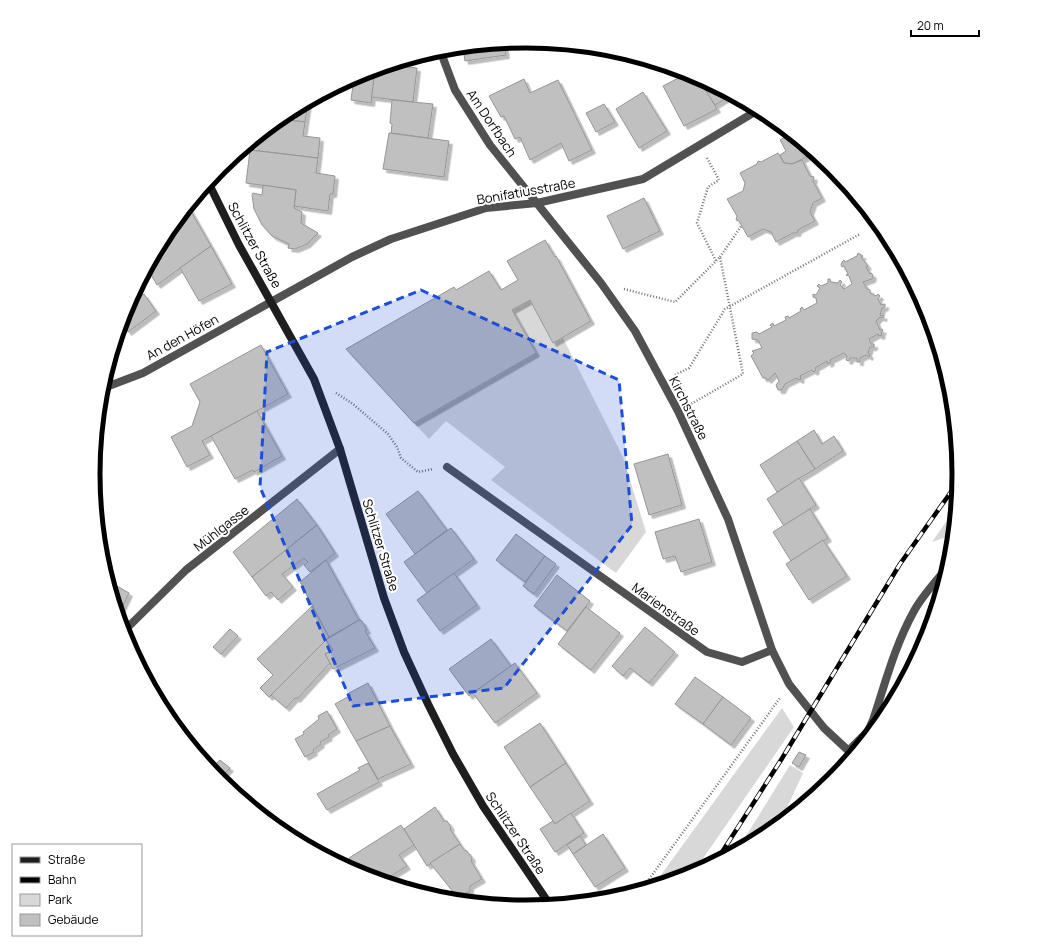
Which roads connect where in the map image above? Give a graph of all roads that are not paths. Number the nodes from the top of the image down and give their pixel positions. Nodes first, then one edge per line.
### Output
1 (442, 56) edge
2 (752, 114) edge
3 (211, 187) edge
4 (537, 203) junction
5 (272, 300) junction
6 (109, 386) edge
7 (340, 449) junction
8 (447, 467) road end
9 (938, 578) edge
10 (128, 627) edge
11 (772, 650) junction
12 (873, 720) edge
13 (849, 751) edge
14 (546, 899) edge

1 - 4 street, Am Dorfbach
2 - 4 street, Bonifatiusstraße
3 - 5 main road, Schlitzer Straße
4 - 5 street, Bonifatiusstraße
4 - 11 street, Kirchstraße
5 - 6 street, An den Höfen
5 - 7 main road, Schlitzer Straße
7 - 10 street, Mühlgasse
7 - 14 main road, Schlitzer Straße
8 - 11 street, Marienstraße
9 - 12 street
11 - 13 street

